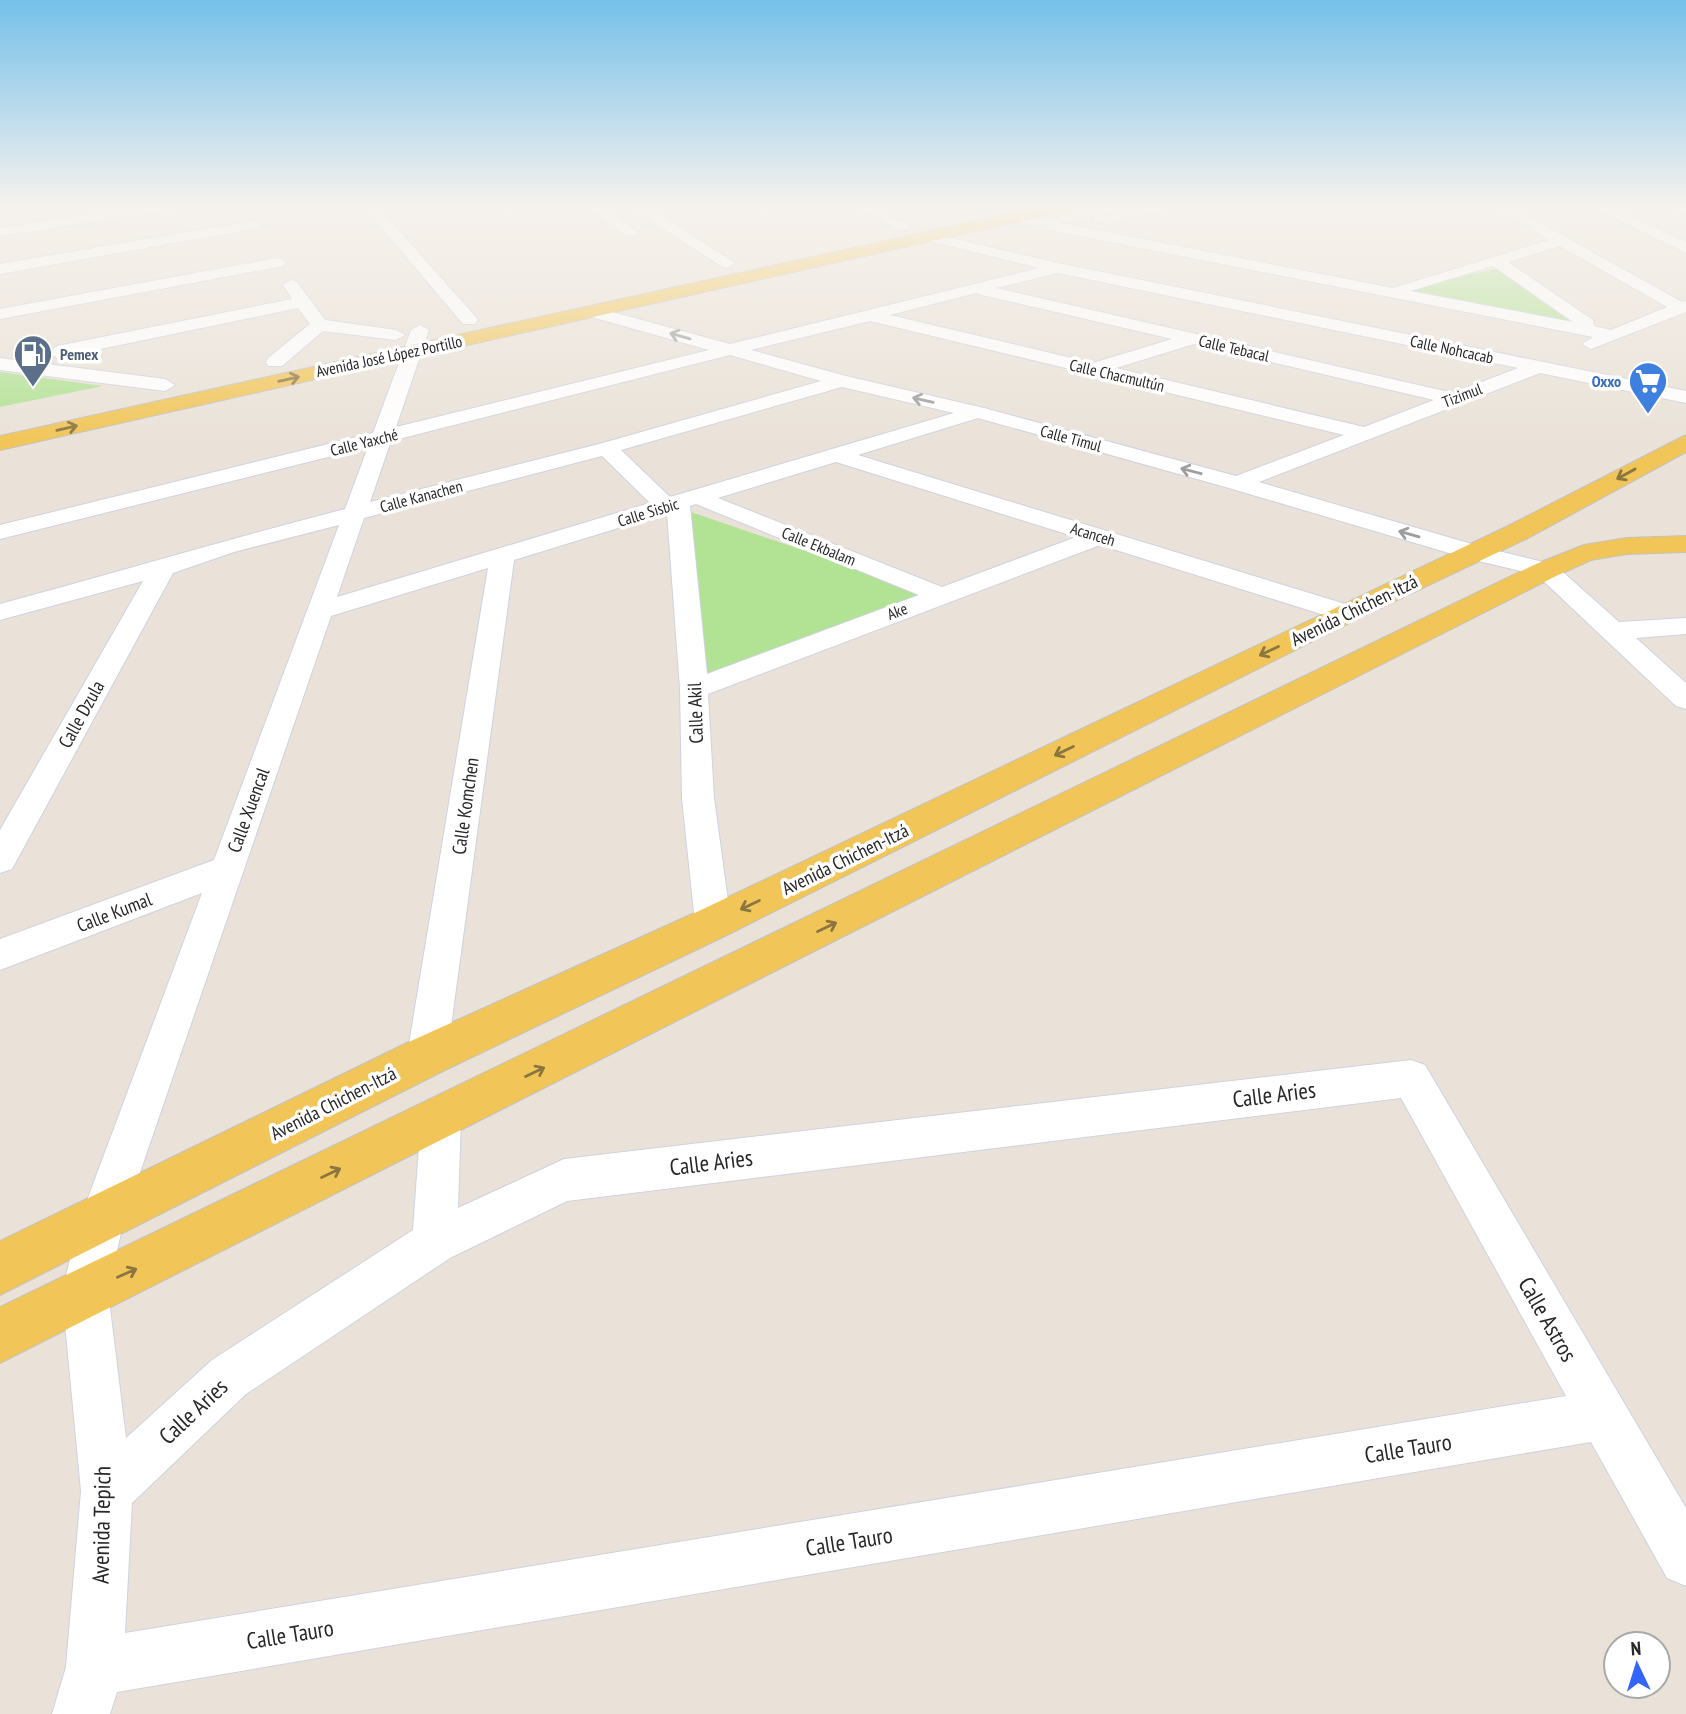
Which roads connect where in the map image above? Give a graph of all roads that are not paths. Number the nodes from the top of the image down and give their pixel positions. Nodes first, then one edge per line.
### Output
1 (152, 286) edge
2 (292, 286) edge
3 (440, 286) edge
4 (623, 286) edge
5 (711, 286) edge
6 (988, 286) edge
7 (1147, 286) edge
8 (1369, 286) edge
9 (1412, 286) edge
10 (1533, 286) edge
11 (1645, 286) edge
12 (976, 289) junction
13 (1395, 291) junction
14 (302, 302) junction
15 (1684, 307) edge
16 (1270, 311) junction
17 (594, 312) junction
18 (0, 314) edge
19 (868, 315) junction
20 (469, 320) junction
21 (319, 325) junction
22 (420, 331) junction
23 (1604, 333) junction
24 (396, 335) junction
25 (1192, 338) junction
26 (728, 350) junction
27 (412, 351) junction
28 (57, 352) dead end
29 (268, 363) joint
30 (6, 367) edge
31 (1537, 367) junction
32 (1094, 369) junction
33 (842, 380) junction
34 (172, 384) joint
35 (1686, 397) edge
36 (1450, 398) junction
37 (102, 399) dead end
38 (977, 412) junction
39 (1367, 435) junction
40 (382, 438) junction
41 (1686, 442) edge
42 (0, 443) edge
43 (606, 448) junction
44 (840, 456) junction
45 (1237, 483) junction
46 (680, 502) junction
47 (354, 514) junction
48 (0, 533) edge
49 (1516, 533) junction
50 (1101, 536) junction
51 (1686, 544) edge
52 (1475, 553) junction
53 (502, 556) junction
54 (1563, 562) junction
55 (163, 568) junction
56 (940, 595) junction
57 (319, 611) junction
58 (0, 612) edge
59 (1346, 613) junction
60 (1686, 626) edge
61 (1612, 631) junction
62 (694, 689) junction
63 (1686, 699) edge
64 (0, 860) edge
65 (227, 869) junction
66 (713, 923) junction
67 (0, 955) edge
68 (427, 1056) junction
69 (1411, 1078) joint
70 (441, 1119) junction
71 (102, 1219) junction
72 (435, 1242) junction
73 (0, 1269) edge
74 (85, 1292) junction
75 (0, 1336) edge
76 (1604, 1415) junction
77 (107, 1491) junction
78 (1686, 1559) edge
79 (88, 1690) edge

1 - 18 street
2 - 14 street
3 - 20 street
4 - 20 main road, Avenida José López Portillo
5 - 17 main road, Avenida José López Portillo
6 - 12 street, Calle Yaxché
7 - 16 street, Calle Nohcacab
8 - 13 street
9 - 13 street
10 - 23 street
11 - 15 street
12 - 19 street, Calle Yaxché
12 - 25 street, Calle Tebacal
13 - 23 street
14 - 21 street
14 - 28 street
15 - 23 street, Tizimul
16 - 25 street
16 - 31 street, Calle Nohcacab
26 -> 17 street, Calle Timul
17 - 27 main road, Avenida José López Portillo
19 - 26 street, Calle Yaxché
19 - 32 street, Calle Chacmultún
20 - 22 main road, Avenida José López Portillo
21 - 24 street
21 - 29 street
22 - 24 main road, Avenida José López Portillo
22 - 27 street, Calle Xuencal
23 - 31 street, Tizimul
24 - 29 main road, Avenida José López Portillo
25 - 32 street
25 - 36 street, Calle Tebacal
26 - 33 street, Calle Timul
26 - 40 street, Calle Yaxché
27 - 40 street, Calle Xuencal
42 -> 27 main road, Avenida José López Portillo
30 - 34 street
31 - 35 street, Calle Nohcacab
31 - 36 street, Tizimul
32 - 39 street, Calle Chacmultún
38 -> 33 street, Calle Timul
33 - 43 street, Calle Kanachen
34 - 37 main road
36 - 39 street, Tizimul
38 - 44 street, Calle Sisbic
45 -> 38 street, Calle Timul
39 - 45 street, Tizimul
40 - 47 street, Calle Xuencal
40 - 48 street, Calle Yaxché
41 -> 49 main road, Avenida Chichen-Itzá
43 - 46 street
43 - 47 street, Calle Kanachen
44 - 46 street, Calle Sisbic
44 - 50 street, Acanceh
52 -> 45 street, Calle Timul
46 - 53 street, Calle Sisbic
46 - 56 street, Calle Ekbalam
46 - 62 street, Calle Akil
47 - 55 street, Calle Kanachen
47 - 57 street, Calle Xuencal
49 - 52 main road, Avenida Chichen-Itzá
49 - 54 main road
50 - 56 street, Ake
50 - 59 street, Acanceh
51 - 54 main road
52 - 54 street, Calle Timul
52 - 59 main road, Avenida Chichen-Itzá
53 - 57 street, Calle Sisbic
53 - 68 street, Calle Komchen
54 - 61 street
70 -> 54 main road
55 - 58 street, Calle Kanachen
55 - 64 street, Calle Dzula
56 - 62 street, Ake
57 - 65 street, Calle Xuencal
59 -> 66 main road, Avenida Chichen-Itzá
60 - 61 street
61 - 63 street
62 - 66 street, Calle Akil
65 - 67 street, Calle Kumal
65 - 71 street, Calle Xuencal
66 - 68 main road, Avenida Chichen-Itzá
68 - 71 main road, Avenida Chichen-Itzá
69 - 72 street, Calle Aries
69 - 76 street, Calle Astros
70 - 72 street
74 -> 70 main road
71 - 73 main road, Avenida Chichen-Itzá
71 - 74 street, Calle Xuencal
72 - 77 street, Calle Aries
74 - 75 main road
74 - 77 street, Avenida Tepich
76 - 78 street, Calle Astros
76 - 79 street, Calle Tauro
77 - 79 street, Avenida Tepich

